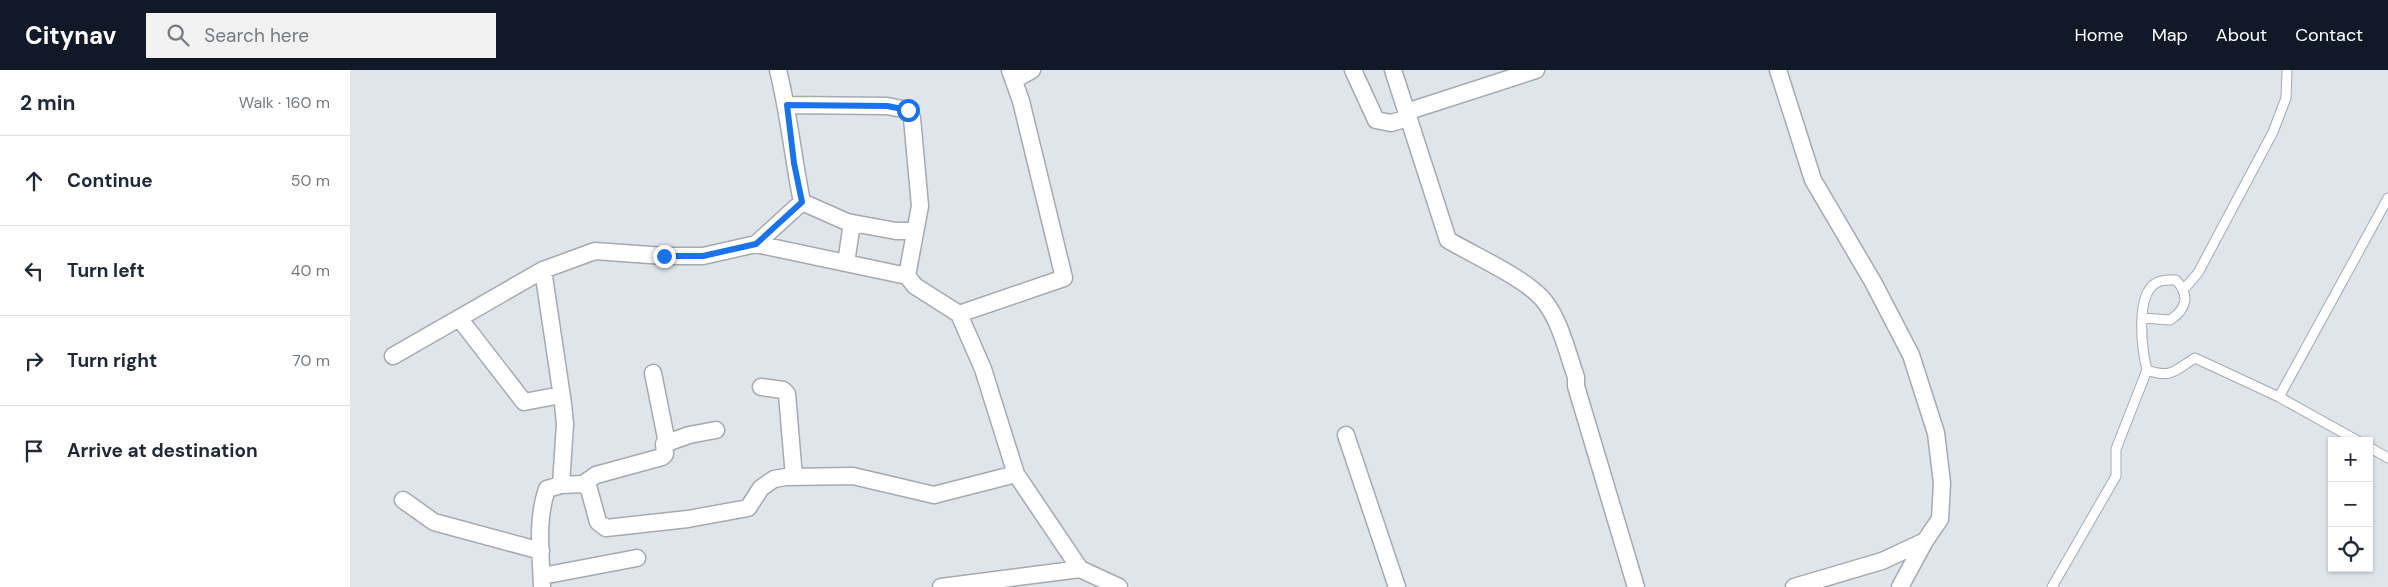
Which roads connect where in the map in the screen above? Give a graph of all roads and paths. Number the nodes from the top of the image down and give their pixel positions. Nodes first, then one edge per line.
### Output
1 (778, 70) edge
2 (1032, 70) edge
3 (1353, 70) edge
4 (1393, 70) edge
5 (1536, 70) edge
6 (1778, 70) edge
7 (2287, 70) edge
8 (1012, 75) edge
9 (787, 105) junction
10 (1407, 115) junction
11 (2388, 198) edge
12 (802, 202) junction
13 (852, 223) junction
14 (915, 231) junction
15 (756, 244) junction
16 (846, 263) junction
17 (543, 270) junction
18 (907, 276) junction
19 (2184, 289) junction
20 (959, 314) junction
21 (460, 318) junction
22 (2143, 318) junction
23 (393, 356) dead end
24 (2147, 370) junction
25 (653, 373) dead end
26 (761, 387) dead end
27 (561, 395) junction
28 (2279, 397) junction
29 (716, 430) dead end
30 (1346, 435) dead end
31 (2351, 437) edge
32 (667, 443) junction
33 (2373, 449) edge
34 (2388, 458) edge
35 (1016, 474) junction
36 (794, 477) junction
37 (583, 484) junction
38 (561, 485) junction
39 (403, 500) dead end
40 (1925, 541) junction
41 (541, 551) junction
42 (637, 558) dead end
43 (1080, 569) junction
44 (542, 581) edge
45 (941, 587) edge
46 (1119, 587) edge
47 (1397, 587) edge
48 (1636, 587) edge
49 (1794, 587) edge
50 (1900, 587) edge
51 (2052, 587) edge

1 - 9 street
2 - 8 street
3 - 10 street
4 - 10 street
5 - 10 street
6 - 40 street
7 - 19 lane
8 - 20 street
9 - 12 street
9 - 14 street
10 - 48 street
11 - 28 lane
12 - 13 street
12 - 15 street
13 - 14 street
13 - 16 street
14 - 18 street
15 - 16 street
15 - 17 street
16 - 18 street
17 - 21 street
17 - 27 street
18 - 20 street
19 - 22 lane
19 - 22 lane
20 - 35 street
21 - 23 street
21 - 27 street
22 - 24 lane
24 - 28 lane
24 - 51 lane
25 - 32 street
26 - 36 street
27 - 38 street
28 - 31 lane
29 - 32 street
30 - 47 street
32 - 37 street
33 - 34 lane
35 - 36 street
35 - 43 street
36 - 37 street
37 - 38 street
38 - 41 street
39 - 41 street
40 - 49 street
40 - 50 street
41 - 44 street
42 - 44 street
43 - 45 street
43 - 46 street

